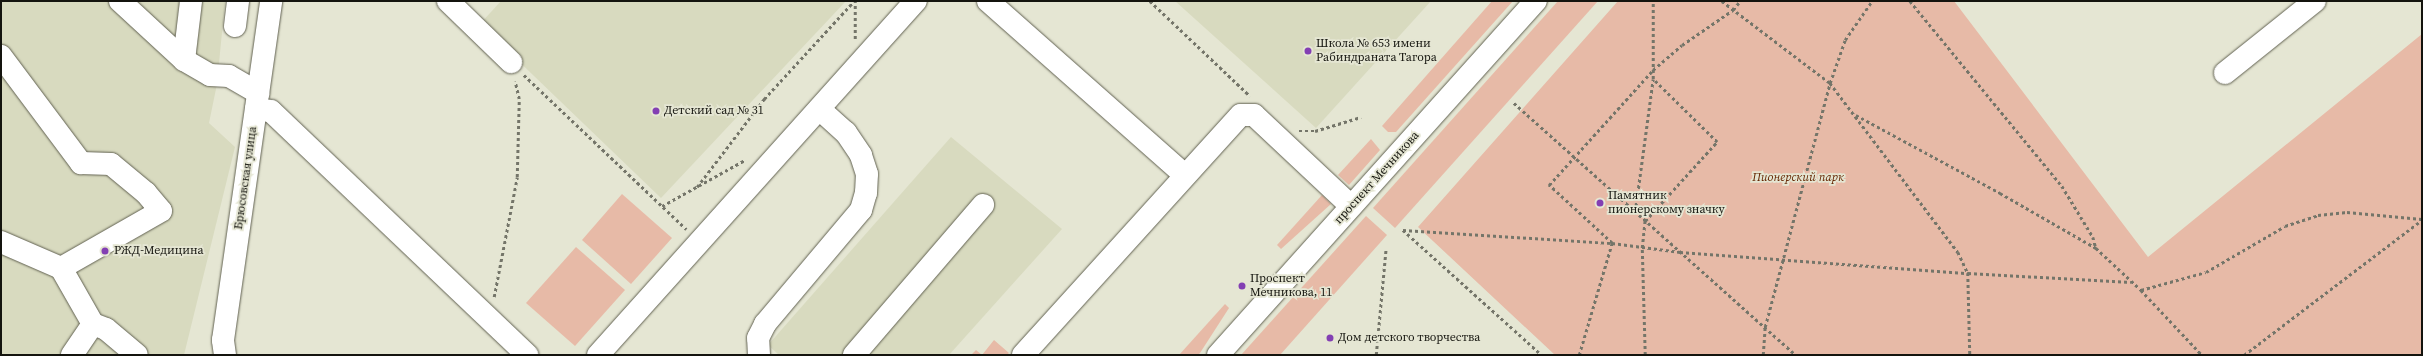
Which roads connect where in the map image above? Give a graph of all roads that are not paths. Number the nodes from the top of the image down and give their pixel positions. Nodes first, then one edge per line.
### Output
1 (120, 1) edge
2 (191, 1) edge
3 (238, 1) edge
4 (271, 1) edge
5 (448, 1) edge
6 (916, 1) edge
7 (988, 1) edge
8 (1536, 1) edge
9 (2315, 1) edge
10 (235, 26) dead end
11 (1, 56) edge
12 (184, 60) junction
13 (511, 62) road end
14 (2225, 73) dead end
15 (257, 101) junction
16 (819, 109) junction
17 (1185, 175) junction
18 (983, 204) dead end
19 (1352, 206) junction
20 (1, 242) edge
21 (60, 268) junction
22 (93, 324) junction
23 (72, 355) edge
24 (137, 355) edge
25 (225, 355) edge
26 (527, 355) edge
27 (598, 355) edge
28 (759, 355) edge
29 (854, 355) edge
30 (1023, 355) edge
31 (1218, 355) edge

1 - 12 street
2 - 12 street
3 - 10 street
4 - 15 street, Брюсовская улица
5 - 13 street
6 - 16 street
7 - 17 street
8 - 19 street, проспект Мечникова
9 - 14 street
11 - 21 street
12 - 15 street
15 - 25 street, Брюсовская улица
15 - 26 street
16 - 27 street
16 - 28 street
17 - 19 street
17 - 30 street
18 - 29 street
19 - 31 street, проспект Мечникова
20 - 21 street
21 - 22 street
22 - 23 street
22 - 24 street

